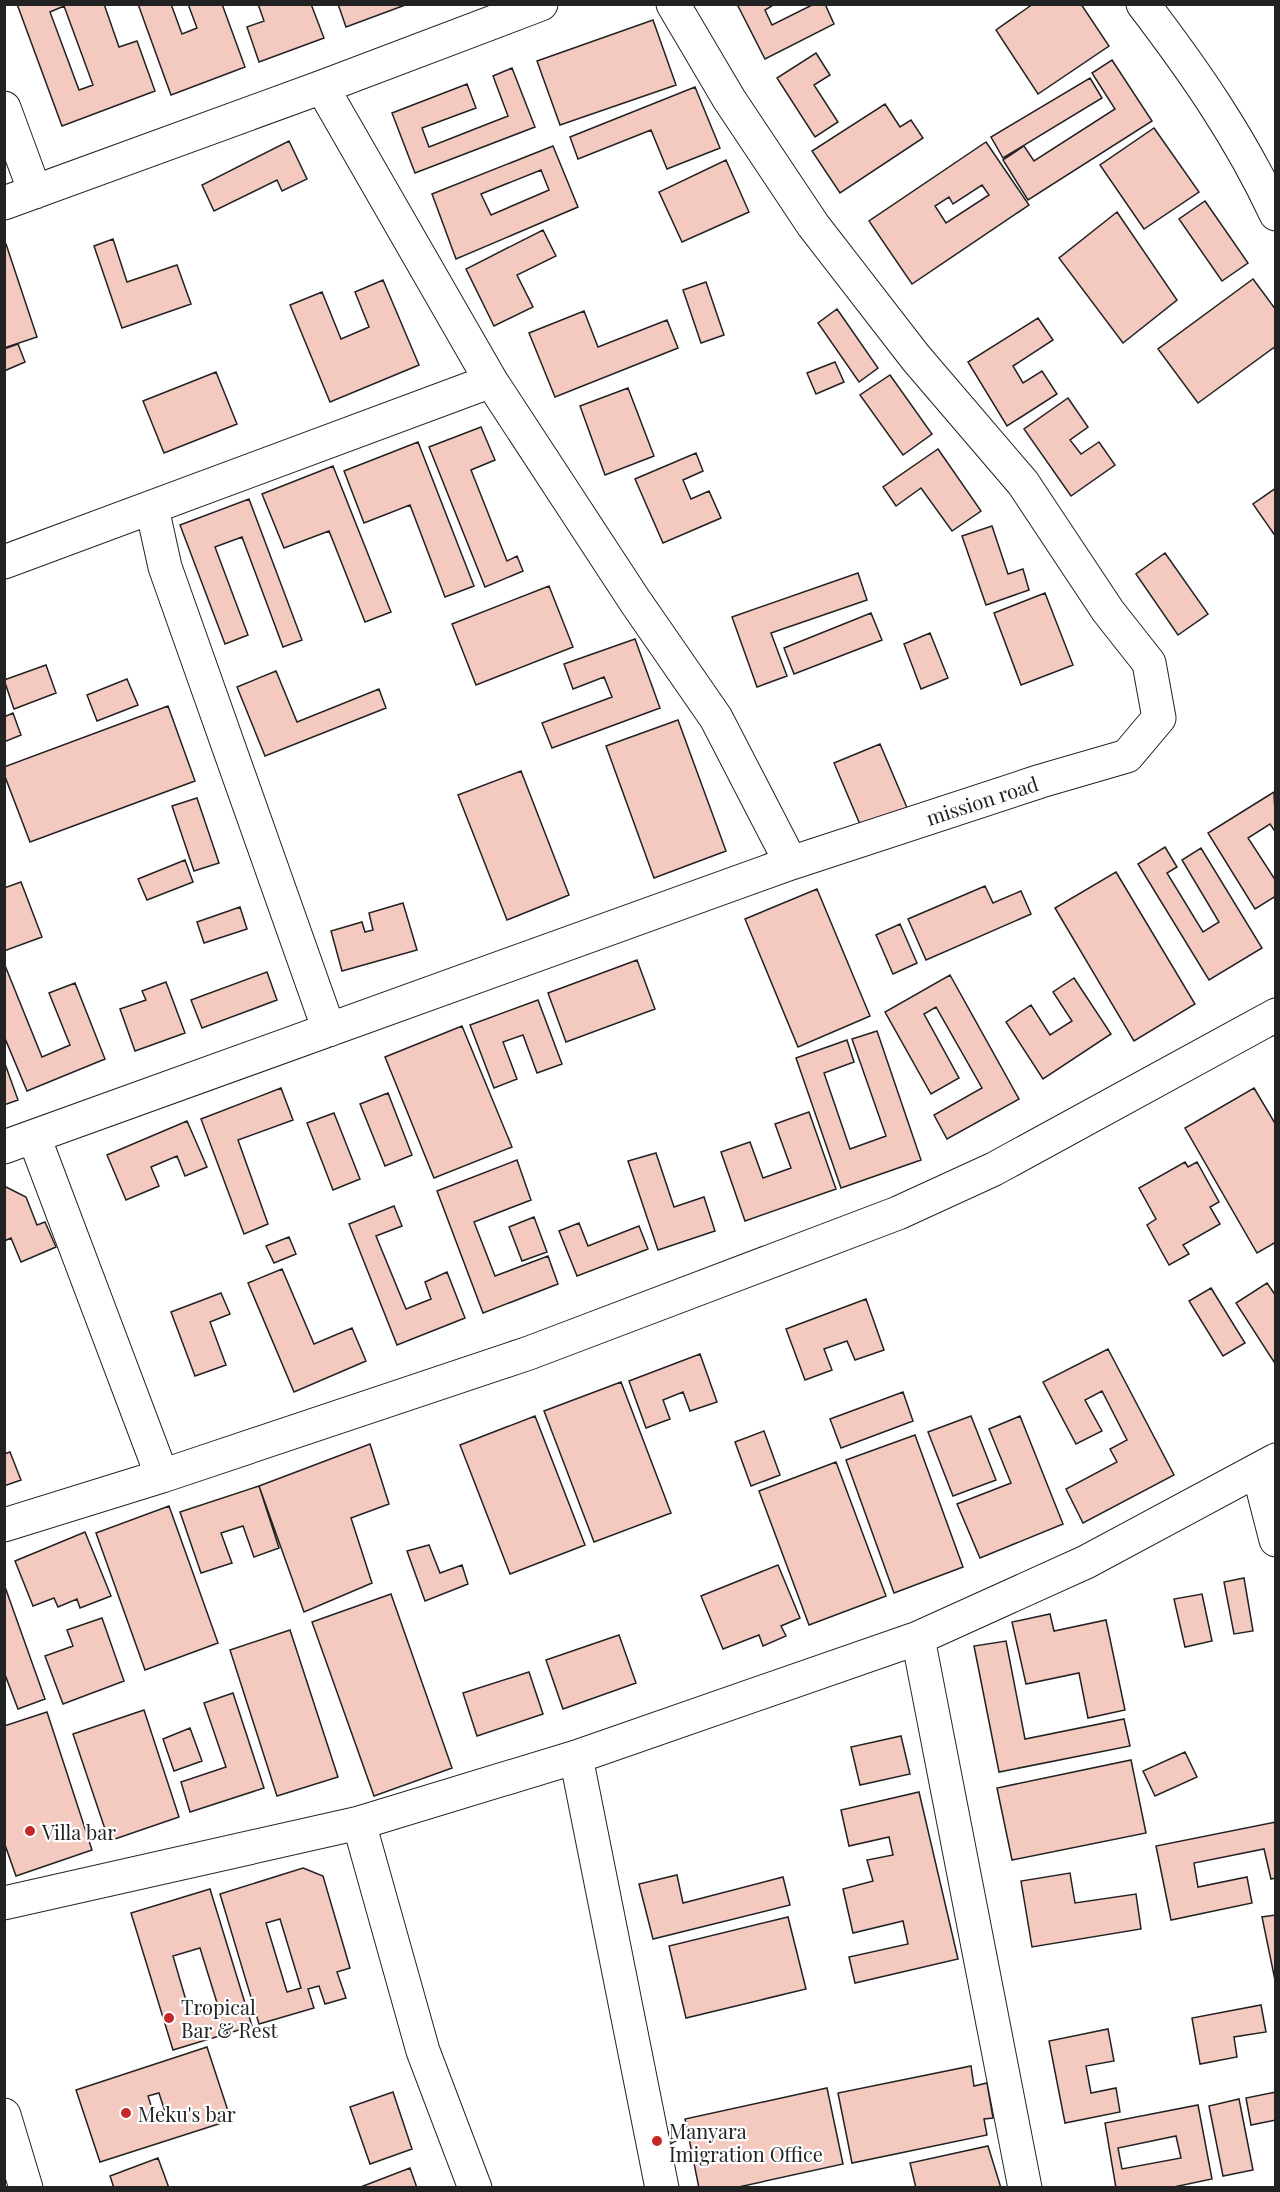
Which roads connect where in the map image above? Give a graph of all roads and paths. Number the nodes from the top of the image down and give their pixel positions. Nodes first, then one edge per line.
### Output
1 (542, 4) edge
2 (673, 4) edge
3 (1143, 4) edge
4 (322, 87) junction
5 (4, 108) edge
6 (35, 192) junction
7 (4, 202) edge
8 (1275, 214) edge
9 (491, 381) junction
10 (152, 508) junction
11 (4, 562) edge
12 (791, 863) junction
13 (1275, 1015) edge
14 (329, 1030) junction
15 (19, 1142) edge
16 (1267, 1465) edge
17 (162, 1476) junction
18 (4, 1525) edge
19 (1275, 1540) edge
20 (918, 1638) junction
21 (576, 1757) junction
22 (359, 1823) junction
23 (4, 1903) edge
24 (4, 2115) edge
25 (26, 2187) edge
26 (475, 2187) edge
27 (662, 2187) edge
28 (1025, 2187) edge

1 - 4 street
2 - 12 street, mission road
3 - 8 street
4 - 6 street
4 - 9 street
5 - 6 street
6 - 7 street
9 - 10 street
9 - 12 street
10 - 11 street
10 - 14 street
12 - 14 street, mission road
13 - 17 street
14 - 15 street, mission road
15 - 17 street
16 - 19 street
16 - 20 street
17 - 18 street
20 - 21 street
20 - 28 street
21 - 22 street
21 - 27 street
22 - 23 street
22 - 26 street
24 - 25 street

